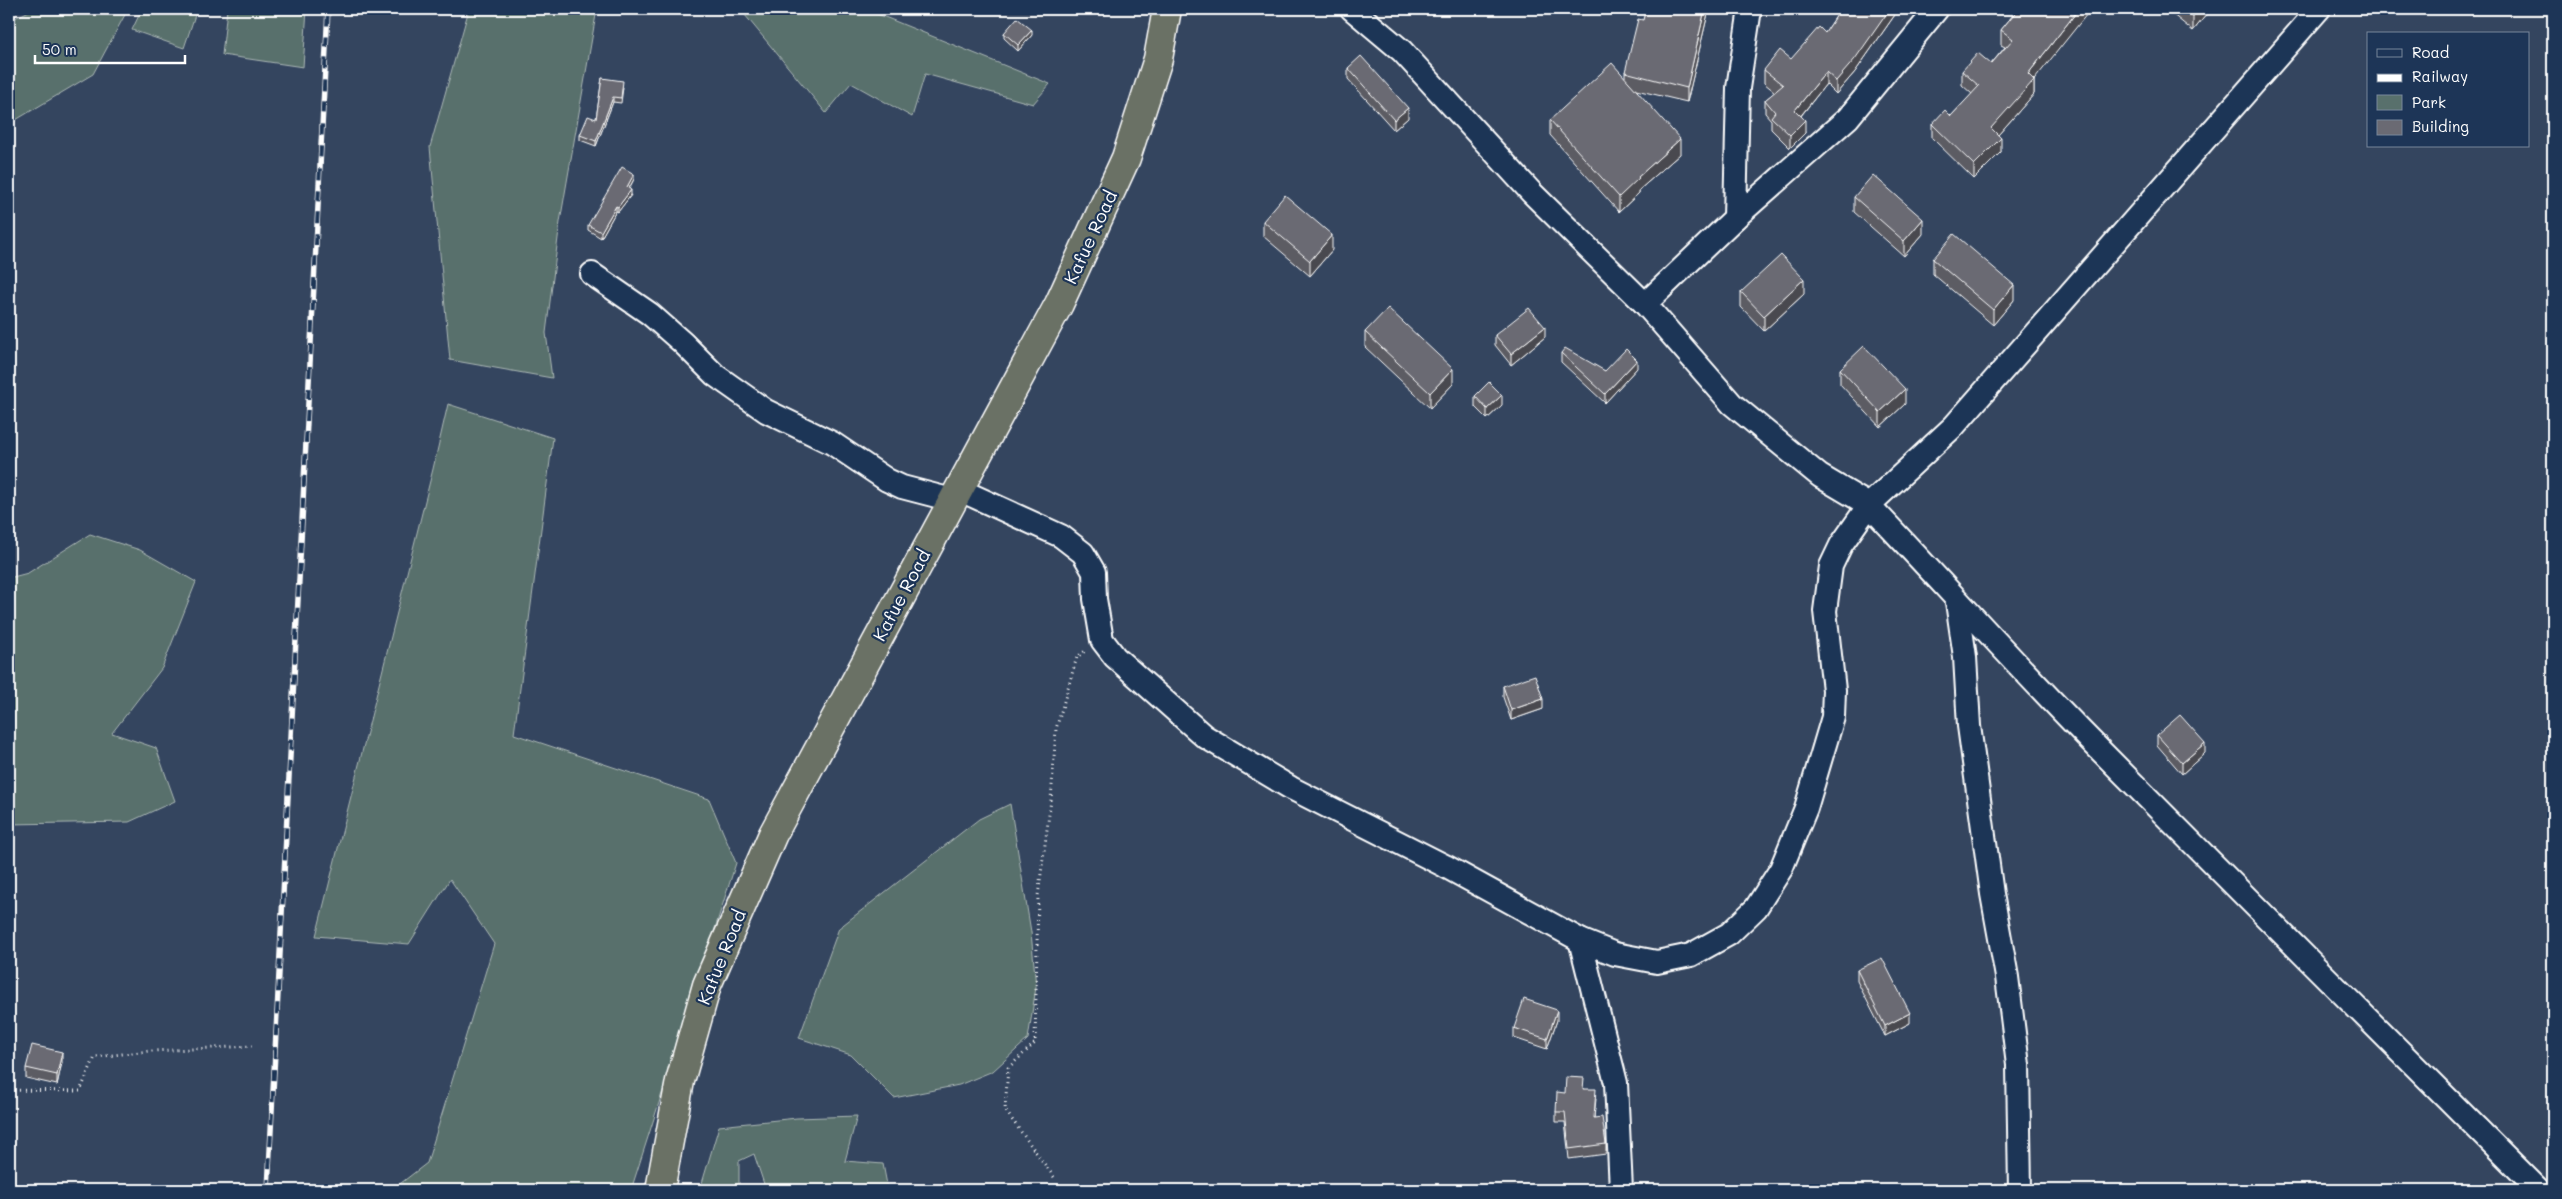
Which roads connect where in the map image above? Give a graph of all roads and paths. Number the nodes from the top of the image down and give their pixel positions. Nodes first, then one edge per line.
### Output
1 (1167, 9) edge
2 (1352, 9) edge
3 (1750, 9) edge
4 (1937, 9) edge
5 (2319, 9) edge
6 (1735, 218) junction
7 (592, 274) dead end
8 (1646, 304) junction
9 (955, 494) junction
10 (1869, 505) junction
11 (1957, 602) junction
12 (1102, 640) junction
13 (1580, 940) junction
14 (252, 1046) dead end
15 (9, 1090) edge
16 (1054, 1177) dead end
17 (660, 1190) edge
18 (1622, 1190) edge
19 (2020, 1190) edge
20 (2539, 1190) edge

1 - 9 highway, Kafue Road
2 - 8 street
3 - 6 street
4 - 6 street
5 - 10 street
6 - 8 street
7 - 9 street
8 - 10 street
9 - 12 street
9 - 17 highway, Kafue Road
10 - 11 street
10 - 13 street
11 - 19 street
11 - 20 street
12 - 13 street
12 - 16 path
13 - 18 street
14 - 15 path

